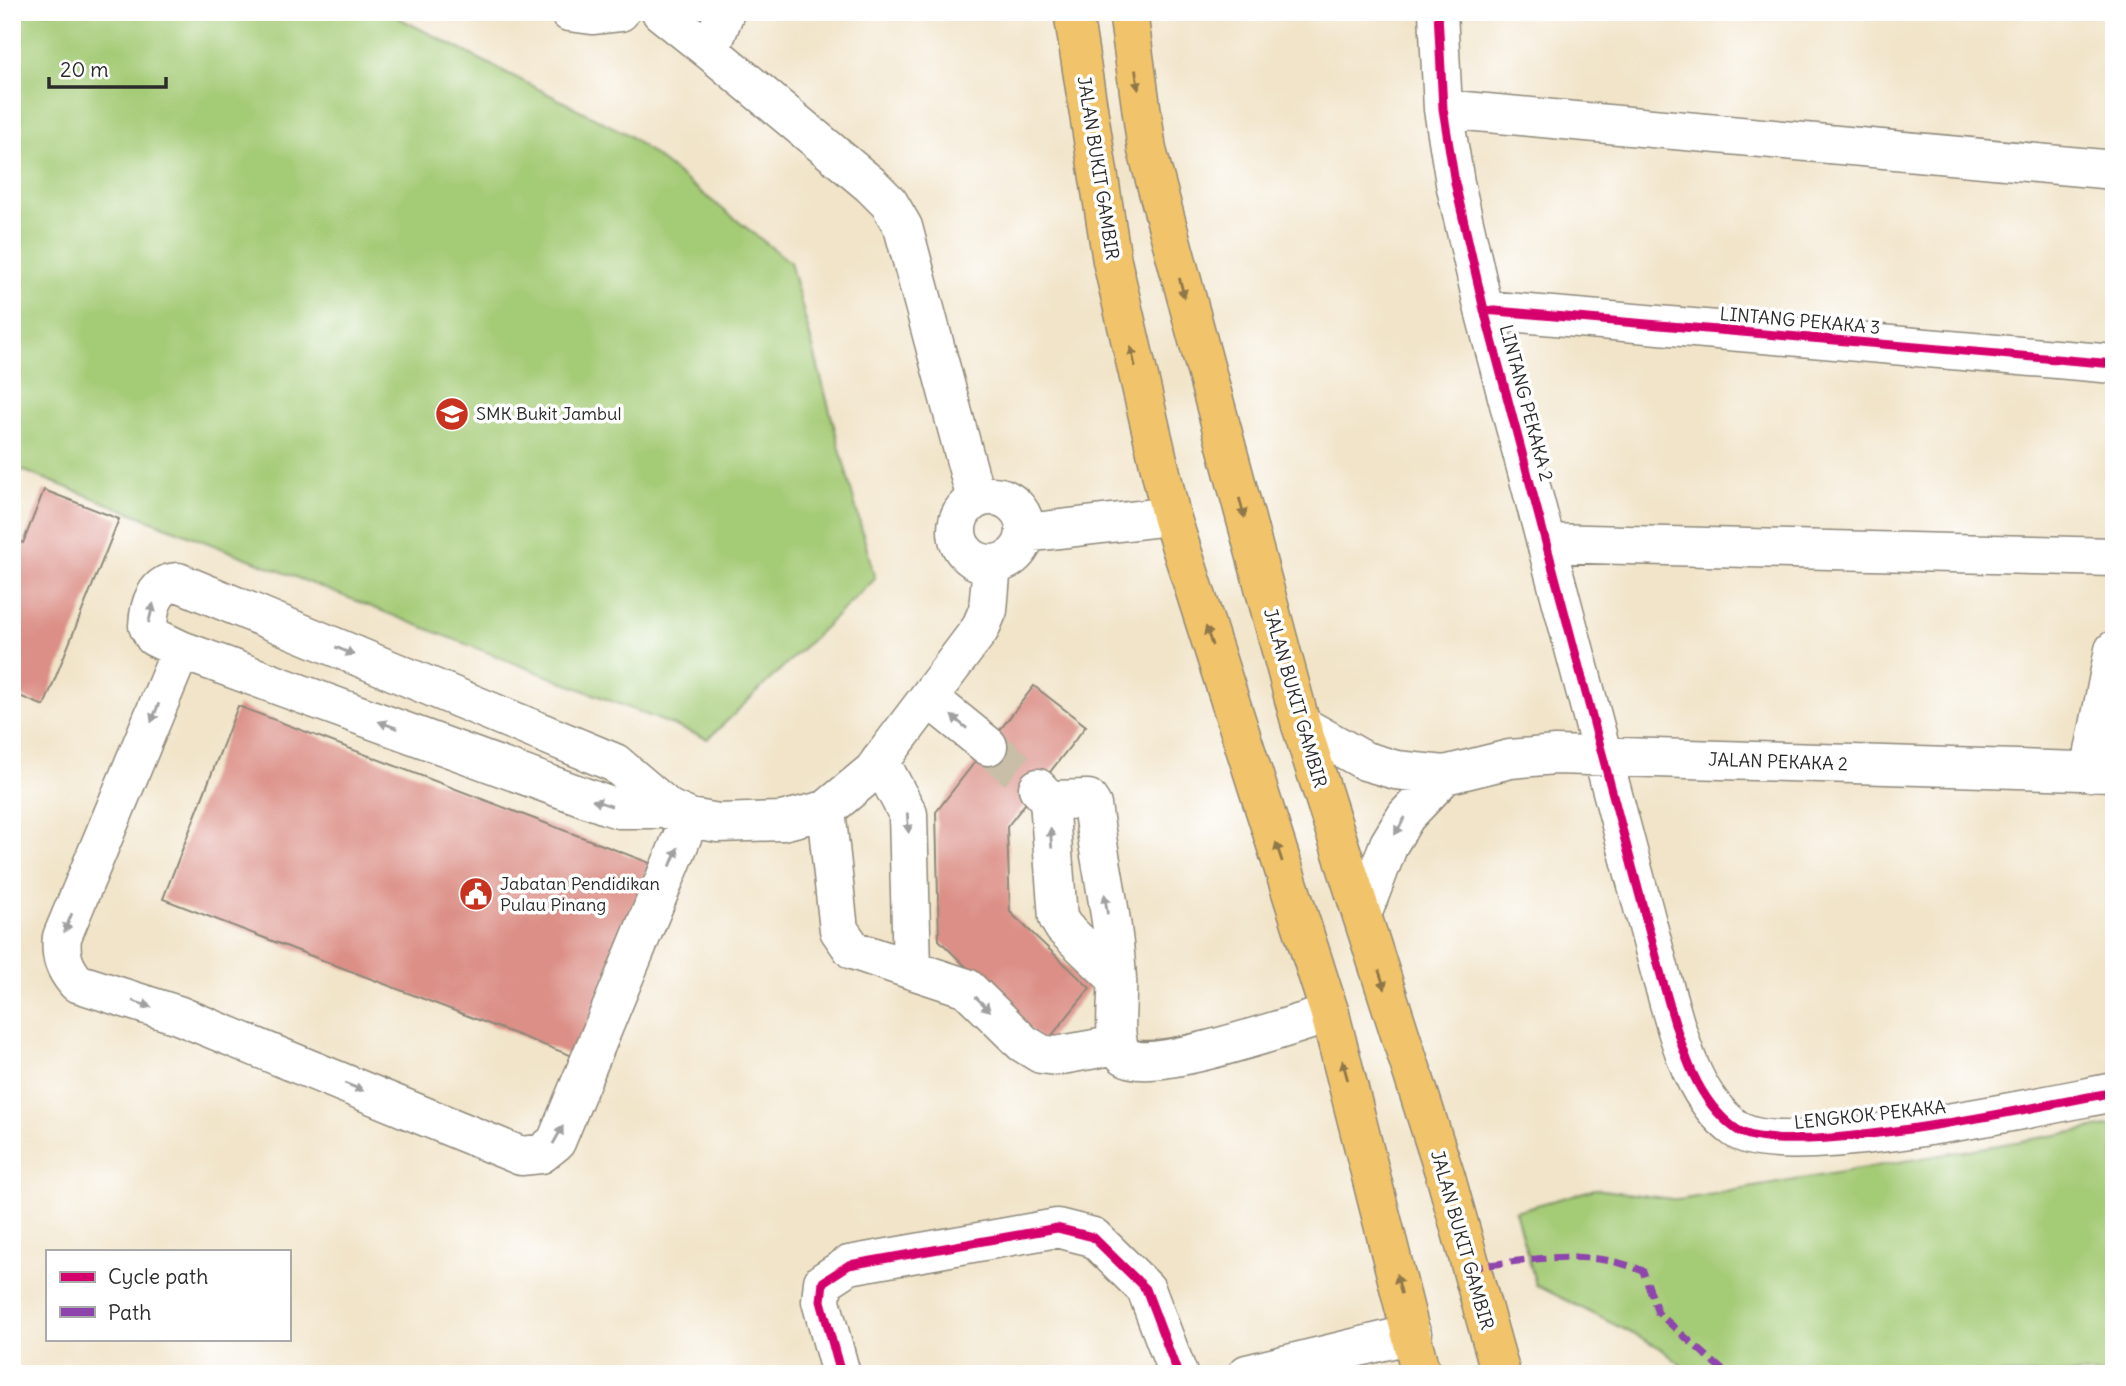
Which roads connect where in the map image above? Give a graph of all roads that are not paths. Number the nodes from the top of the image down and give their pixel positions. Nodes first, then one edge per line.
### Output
1 (569, 12) edge
2 (620, 12) edge
3 (661, 12) edge
4 (725, 12) edge
5 (1073, 12) edge
6 (1128, 12) edge
7 (1438, 12) edge
8 (710, 51) junction
9 (1443, 109) junction
10 (2114, 170) edge
11 (1484, 310) junction
12 (2114, 363) edge
13 (976, 499) junction
14 (1171, 516) junction
15 (1026, 533) junction
16 (1548, 543) junction
17 (2114, 557) edge
18 (992, 564) junction
19 (181, 650) junction
20 (2114, 650) edge
21 (930, 699) junction
22 (1301, 725) junction
23 (988, 746) tunnel mouth
24 (1601, 757) junction
25 (880, 761) junction
26 (2102, 772) edge
27 (1445, 775) junction
28 (827, 810) junction
29 (680, 813) junction
30 (1362, 915) junction
31 (912, 970) junction
32 (1117, 979) junction
33 (1330, 1014) junction
34 (1117, 1045) junction
35 (2114, 1092) edge
36 (1417, 1355) edge
37 (841, 1374) edge
38 (1178, 1374) edge
39 (1247, 1374) edge
40 (1353, 1374) edge
41 (1501, 1374) edge

1 - 2 street
3 - 8 street
4 - 8 street
14 -> 5 main road, JALAN BUKIT GAMBIR
6 -> 22 main road, JALAN BUKIT GAMBIR
7 - 9 street, LINTANG PEKAKA 2
8 - 13 street
9 - 10 street
9 - 11 street, LINTANG PEKAKA 2
11 - 12 street, LINTANG PEKAKA 3
11 - 16 street, LINTANG PEKAKA 2
13 - 15 street
13 - 18 street
14 - 15 street
33 -> 14 main road, JALAN BUKIT GAMBIR
15 - 18 street
16 - 17 street
16 - 24 street, LINTANG PEKAKA 2
18 - 21 street
29 -> 19 street
19 -> 29 street
19 -> 29 street
20 - 26 street
23 -> 21 street
21 - 25 street
22 - 27 street, JALAN PEKAKA 2
22 - 30 main road, JALAN BUKIT GAMBIR
24 - 26 street, JALAN PEKAKA 2
24 - 27 street, JALAN PEKAKA 2
24 - 35 street, LENGKOK PEKAKA
25 - 28 street
25 -> 31 street
27 -> 30 street
28 - 29 street
28 - 31 street
30 -> 41 main road, JALAN BUKIT GAMBIR
31 -> 34 street
32 - 32 street
32 - 34 street
33 - 34 street
36 -> 33 main road, JALAN BUKIT GAMBIR
36 - 39 street
36 - 40 street
37 - 38 street

